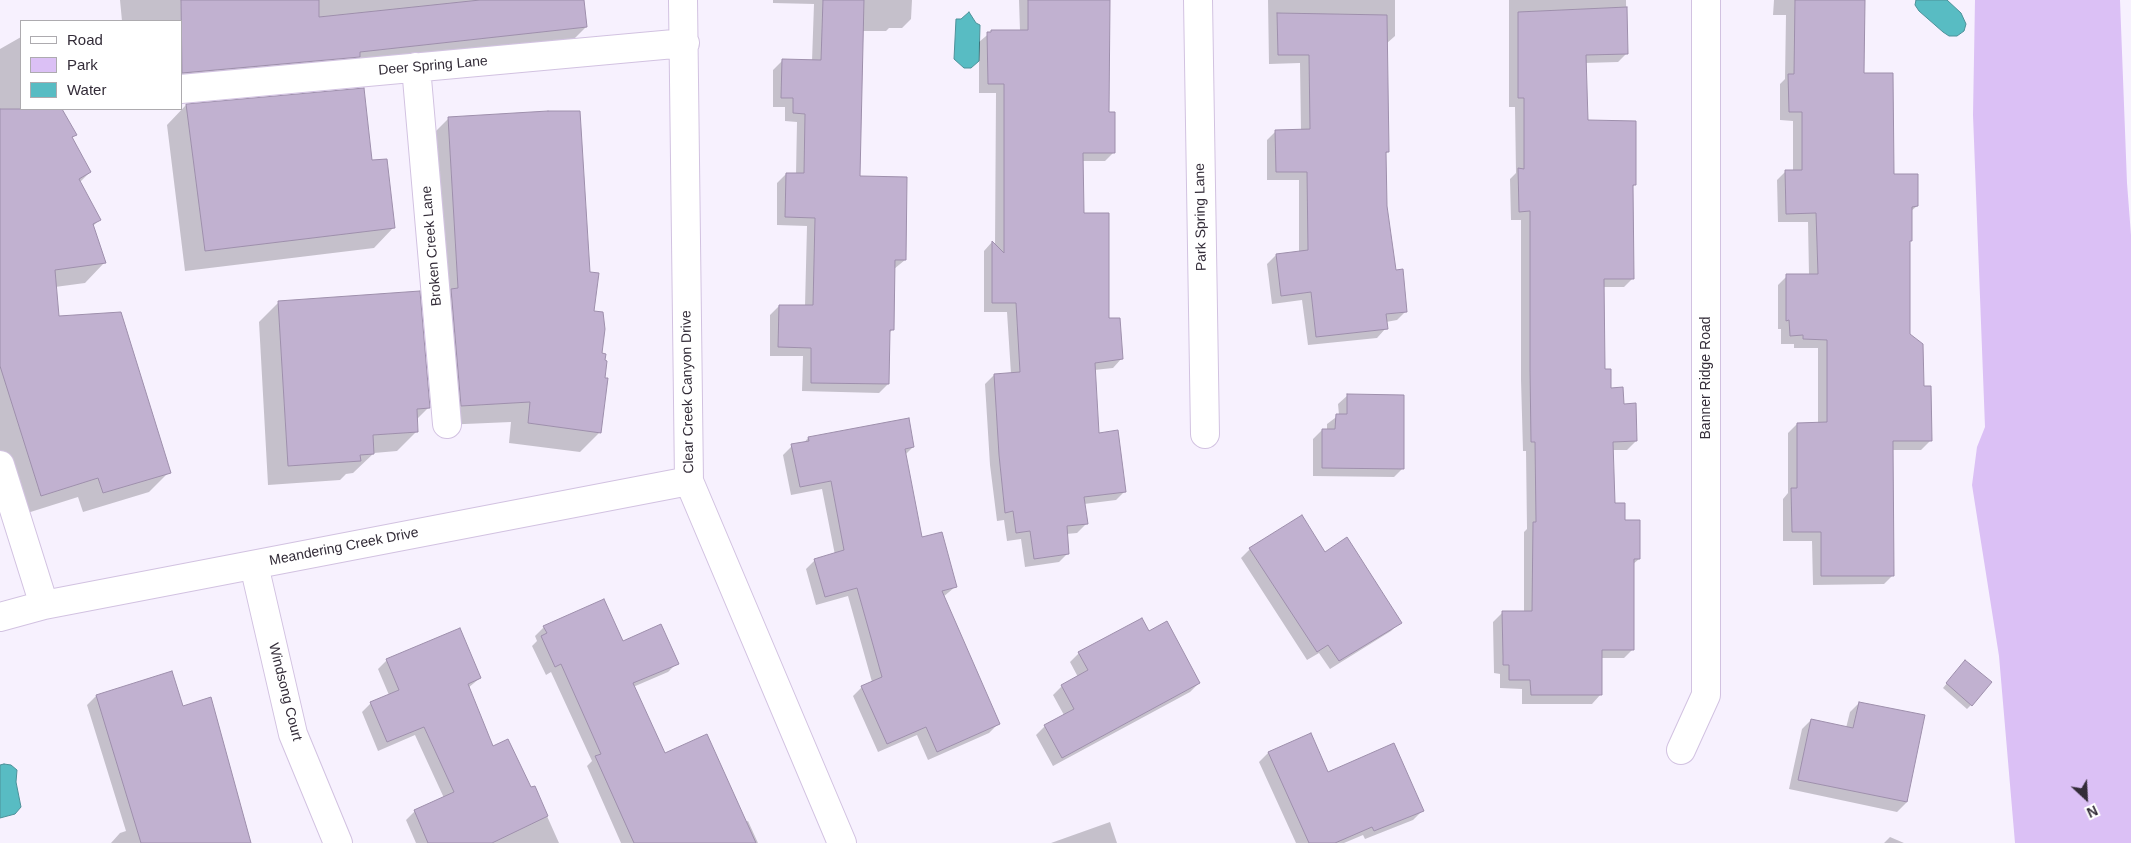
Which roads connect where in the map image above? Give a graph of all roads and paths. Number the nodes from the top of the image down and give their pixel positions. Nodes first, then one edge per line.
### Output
1 (683, 0) edge
2 (1198, 0) edge
3 (1706, 0) edge
4 (685, 43) junction
5 (416, 67) junction
6 (182, 89) edge
7 (447, 424) dead end
8 (1205, 434) dead end
9 (0, 465) edge
10 (689, 481) junction
11 (254, 564) junction
12 (44, 605) junction
13 (0, 617) edge
14 (1680, 750) dead end
15 (338, 843) edge
16 (842, 843) edge

1 - 4 street, Clear Creek Canyon Drive
2 - 8 street, Park Spring Lane
3 - 14 street, Banner Ridge Road
4 - 5 street, Deer Spring Lane
4 - 10 street, Clear Creek Canyon Drive
5 - 6 street, Deer Spring Lane
5 - 7 street, Broken Creek Lane
9 - 12 street
10 - 11 street, Meandering Creek Drive
10 - 16 street, Clear Creek Canyon Drive
11 - 12 street, Meandering Creek Drive
11 - 15 street, Windsong Court
12 - 13 street, Meandering Creek Drive

